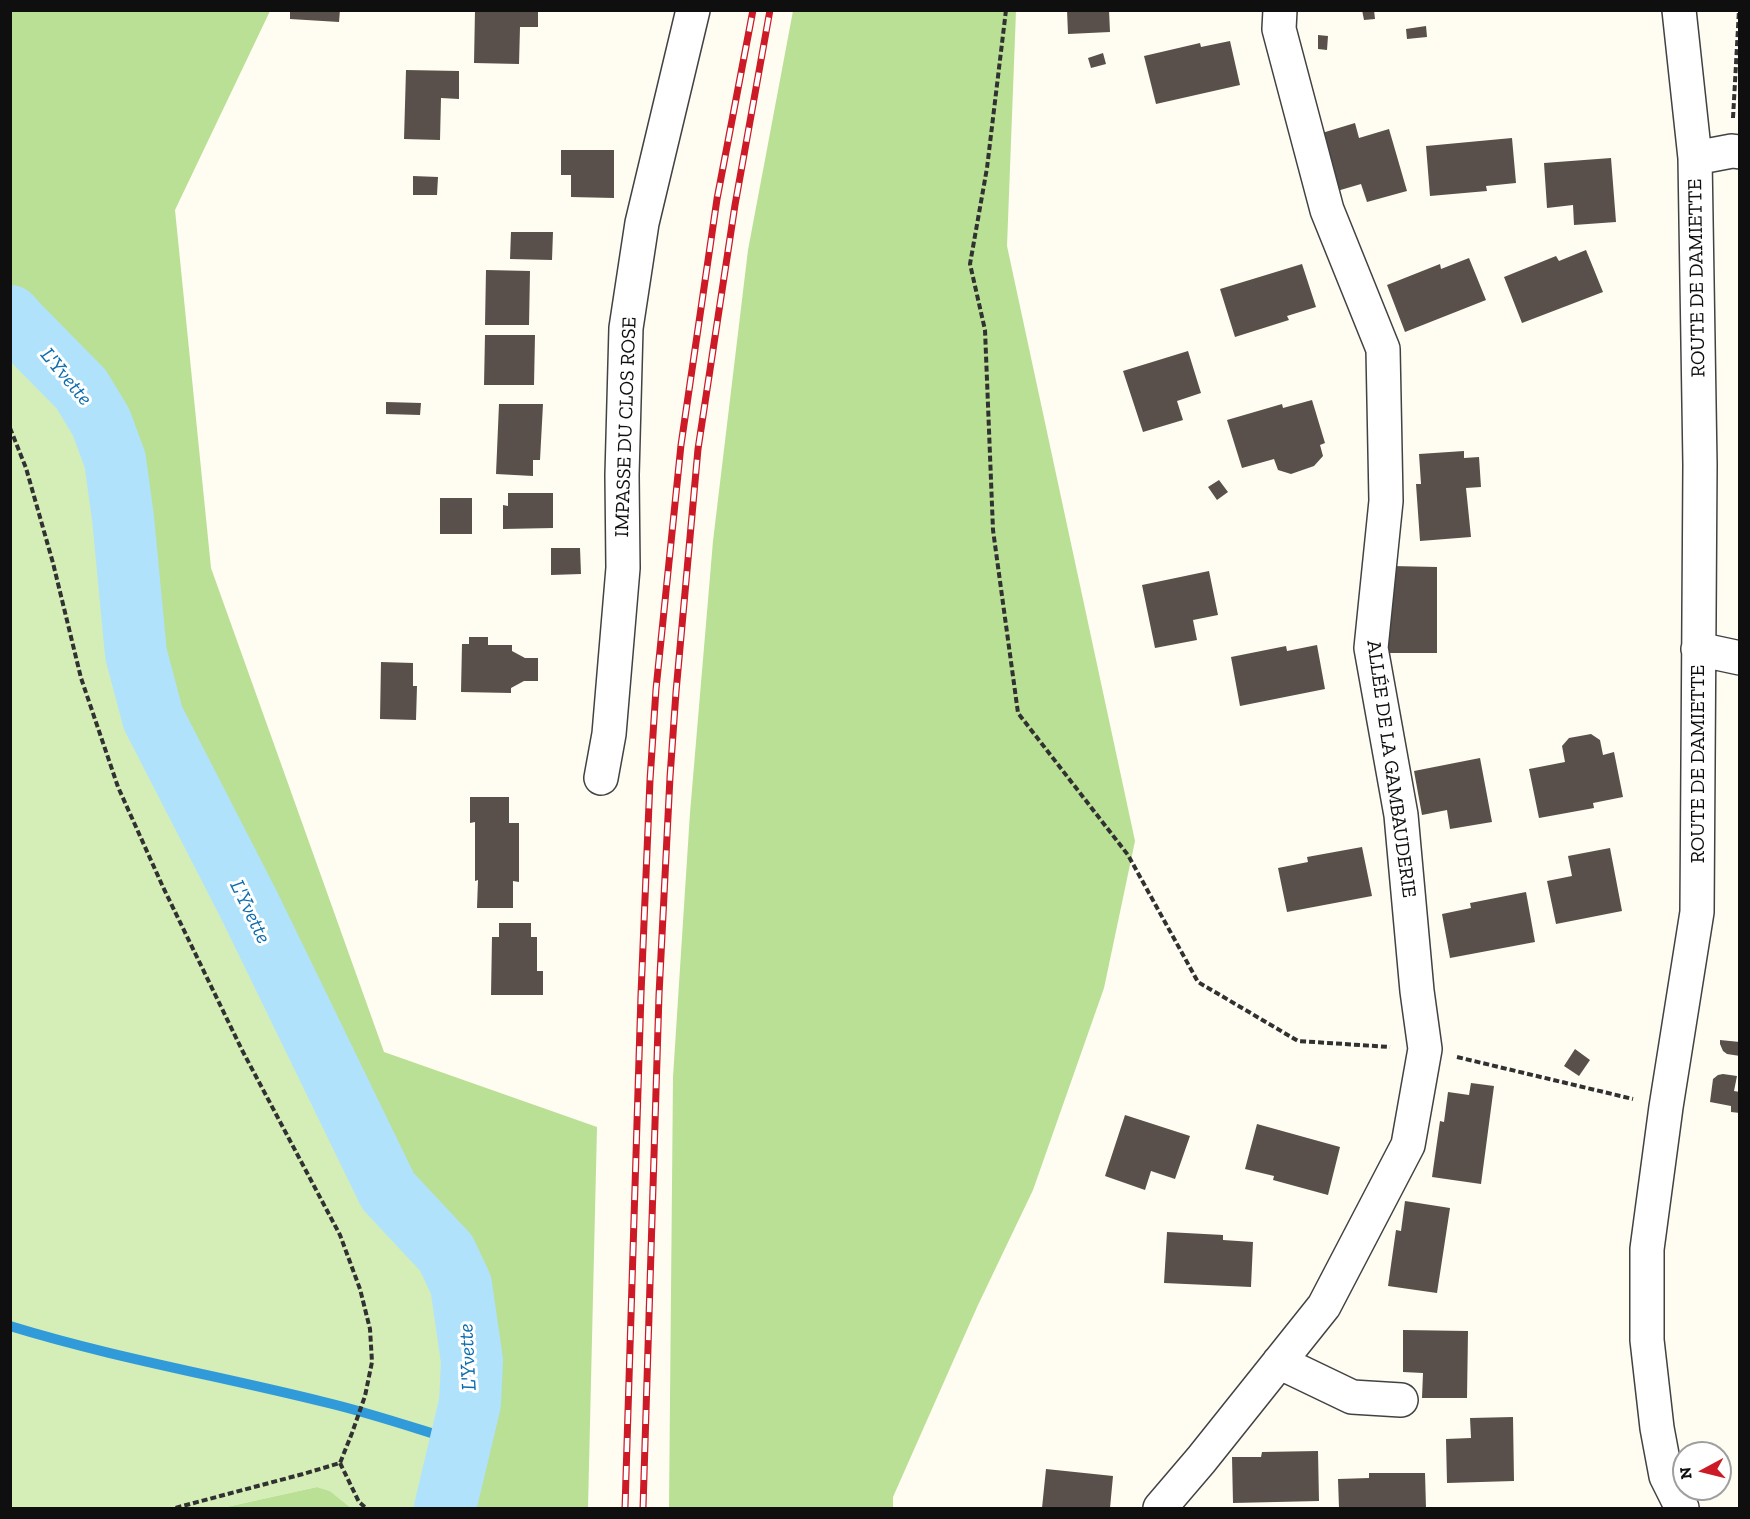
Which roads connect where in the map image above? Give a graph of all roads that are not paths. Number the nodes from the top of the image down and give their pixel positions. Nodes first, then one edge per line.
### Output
1 (693, 10) edge
2 (1280, 10) edge
3 (1679, 10) edge
4 (1736, 151) edge
5 (1695, 158) junction
6 (1698, 649) junction
7 (1740, 658) edge
8 (601, 778) dead end
9 (1279, 1362) junction
10 (1401, 1400) dead end
11 (1160, 1509) edge
12 (1682, 1509) edge

1 - 8 street, IMPASSE DU CLOS ROSE
2 - 9 street, ALLÉE DE LA GAMBAUDERIE
3 - 5 street, ROUTE DE DAMIETTE
4 - 5 street
5 - 6 street, ROUTE DE DAMIETTE
6 - 7 street
6 - 12 street, ROUTE DE DAMIETTE
9 - 10 street
9 - 11 street, ALLÉE DE LA GAMBAUDERIE

